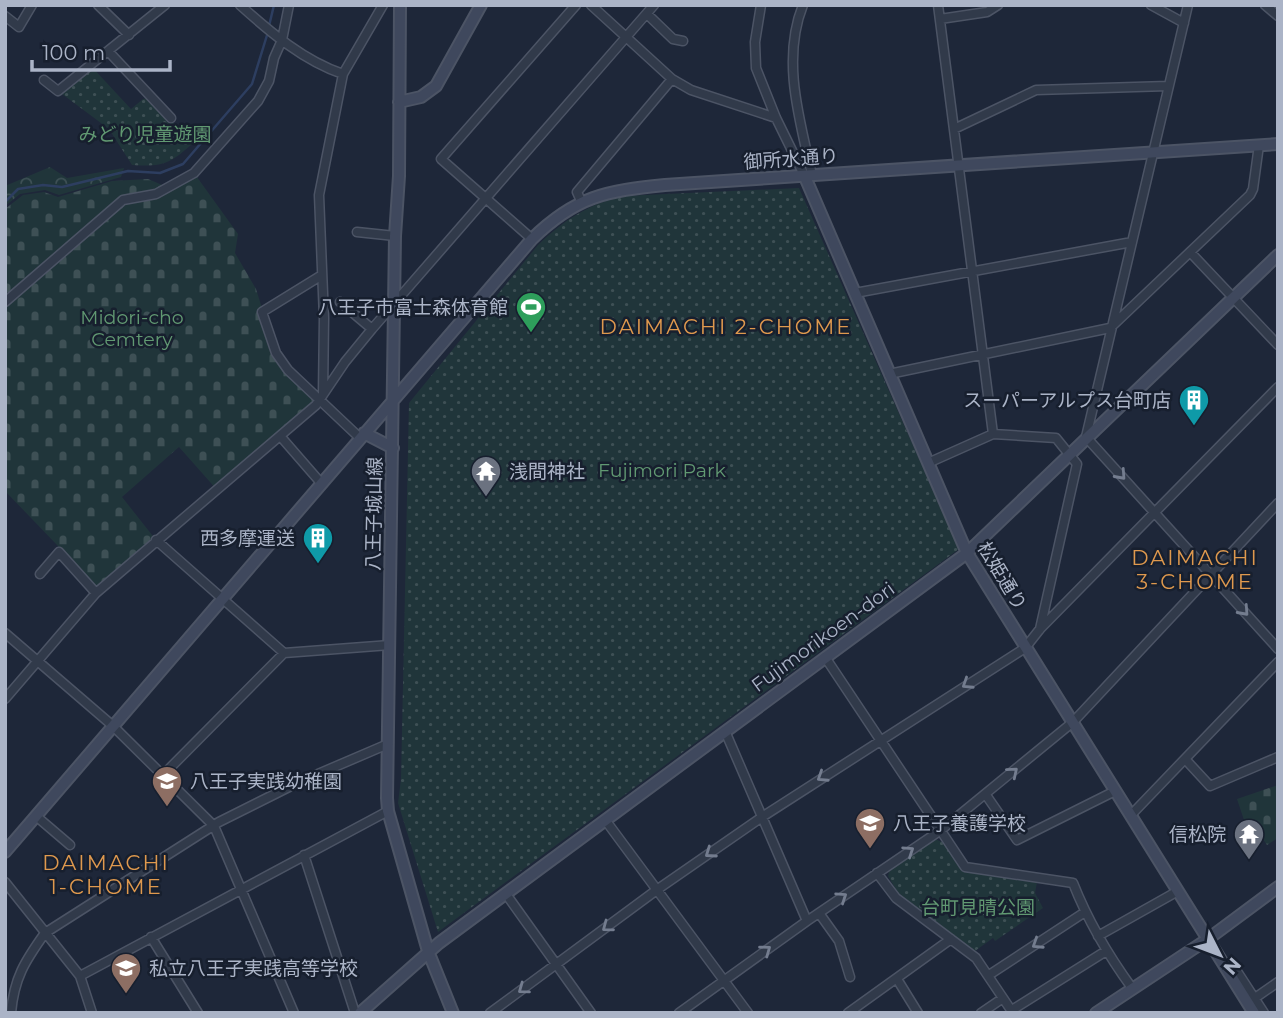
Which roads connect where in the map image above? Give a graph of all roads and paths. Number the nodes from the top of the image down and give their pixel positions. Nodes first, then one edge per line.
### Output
1 (32, 5) edge
2 (98, 5) edge
3 (165, 5) edge
4 (240, 5) edge
5 (289, 5) edge
6 (383, 5) edge
7 (400, 5) edge
8 (481, 5) edge
9 (576, 5) edge
10 (592, 5) edge
11 (654, 5) edge
12 (761, 5) edge
13 (803, 5) edge
14 (938, 5) edge
15 (998, 5) edge
16 (1151, 5) edge
17 (1188, 5) edge
18 (1265, 5) edge
19 (647, 14) junction
20 (5, 16) edge
21 (1278, 16) edge
22 (940, 19) junction
23 (1184, 23) junction
24 (129, 34) junction
25 (627, 38) junction
26 (282, 40) junction
27 (683, 41) dead end
28 (108, 51) junction
29 (342, 74) junction
30 (672, 79) junction
31 (44, 80) dead end
32 (1168, 86) junction
33 (399, 102) junction
34 (171, 118) dead end
35 (776, 118) junction
36 (954, 129) junction
37 (1278, 144) edge
38 (1259, 145) junction
39 (1155, 152) junction
40 (959, 165) junction
41 (808, 176) junction
42 (485, 199) junction
43 (581, 201) junction
44 (357, 232) dead end
45 (395, 236) junction
46 (532, 239) junction
47 (1132, 242) junction
48 (1190, 252) junction
49 (1278, 255) edge
50 (973, 271) junction
51 (322, 275) junction
52 (855, 293) junction
53 (1233, 297) junction
54 (5, 302) edge
55 (340, 302) dead end
56 (395, 303) junction
57 (1110, 328) junction
58 (372, 329) junction
59 (1278, 345) edge
60 (984, 353) junction
61 (889, 374) junction
62 (1278, 387) edge
63 (321, 397) junction
64 (394, 399) junction
65 (993, 434) junction
66 (362, 435) junction
67 (281, 437) junction
68 (1086, 437) junction
69 (393, 448) junction
70 (1070, 454) junction
71 (928, 463) junction
72 (321, 483) junction
73 (1278, 503) edge
74 (1154, 513) junction
75 (156, 540) junction
76 (967, 553) junction
77 (40, 574) dead end
78 (1211, 574) junction
79 (96, 593) junction
80 (223, 598) junction
81 (1040, 629) junction
82 (5, 633) edge
83 (390, 645) junction
84 (1025, 648) junction
85 (1278, 649) edge
86 (284, 653) junction
87 (825, 657) junction
88 (38, 661) junction
89 (1278, 662) edge
90 (5, 699) edge
91 (1073, 722) junction
92 (113, 726) junction
93 (725, 731) junction
94 (879, 740) junction
95 (387, 744) junction
96 (1278, 757) edge
97 (1185, 759) junction
98 (163, 775) junction
99 (1115, 791) junction
100 (986, 795) junction
101 (388, 811) junction
102 (1131, 815) junction
103 (36, 816) junction
104 (762, 817) junction
105 (606, 821) junction
106 (214, 826) junction
107 (941, 830) junction
108 (70, 845) dead end
109 (5, 852) edge
110 (304, 855) junction
111 (877, 873) junction
112 (5, 882) edge
113 (1278, 887) edge
114 (241, 889) junction
115 (657, 889) junction
116 (1178, 891) junction
117 (506, 894) junction
118 (1085, 912) junction
119 (819, 913) junction
120 (807, 921) junction
121 (45, 933) junction
122 (1098, 936) junction
123 (151, 937) junction
124 (951, 939) junction
125 (1208, 939) junction
126 (428, 951) junction
127 (1106, 951) junction
128 (556, 965) junction
129 (989, 975) junction
130 (80, 976) junction
131 (850, 977) dead end
132 (897, 979) junction
133 (724, 980) junction
134 (1278, 982) edge
135 (1132, 988) junction
136 (1003, 998) junction
137 (1250, 998) junction
138 (854, 1008) edge
139 (1012, 1012) edge
140 (11, 1013) edge
141 (92, 1013) edge
142 (198, 1013) edge
143 (294, 1013) edge
144 (355, 1013) edge
145 (360, 1013) edge
146 (453, 1013) edge
147 (490, 1013) edge
148 (591, 1013) edge
149 (678, 1013) edge
150 (748, 1013) edge
151 (918, 1013) edge
152 (981, 1013) edge
153 (1096, 1013) edge
154 (1244, 1013) edge
155 (1254, 1013) edge
156 (1264, 1013) edge

1 - 20 street
2 - 24 street
3 - 24 street
4 - 26 street
5 - 26 street
6 - 29 street
7 - 33 street, 八王子城山線
8 - 33 street
9 - 42 street
10 - 25 street
11 - 19 street
12 - 35 street
13 - 41 street
14 - 22 street
15 - 22 street
16 - 23 street
17 - 23 street
18 - 21 street
19 - 25 street
19 - 27 street
22 - 36 street
23 - 32 street
24 - 28 street
25 - 30 street
25 - 42 street
26 - 29 street
26 - 54 street
28 - 31 street
28 - 34 street
29 - 51 street
30 - 35 street
30 - 43 street
32 - 36 street
32 - 39 street
33 - 45 street, 八王子城山線
35 - 41 street
36 - 40 street
37 - 38 street, 御所水通り
38 - 39 street, 御所水通り
38 - 48 street
39 - 40 street, 御所水通り
39 - 47 street
40 - 41 street, 御所水通り
40 - 50 street
41 - 43 street, 御所水通り
41 - 52 street, 松姫通り
42 - 46 street
42 - 56 street
43 - 46 street, 御所水通り
44 - 45 street
45 - 56 street, 八王子城山線
46 - 64 street, 御所水通り
47 - 50 street
47 - 57 street
48 - 53 street
48 - 57 street
49 - 53 street, Fujimorikoen-dori
50 - 52 street
50 - 60 street
51 - 63 street
51 - 63 street
52 - 61 street, 松姫通り
53 - 59 street
53 - 68 street, Fujimorikoen-dori
55 - 58 street
56 - 58 street
56 - 64 street, 八王子城山線
57 - 60 street
57 - 68 street
58 - 63 street
60 - 61 street
60 - 65 street
61 - 71 street, 松姫通り
62 - 74 street
63 - 66 street
63 - 67 street
64 - 66 street, 御所水通り
64 - 69 street, 八王子城山線
65 - 70 street
65 - 71 street
66 - 69 street
66 - 72 street, 御所水通り
67 - 72 street
67 - 75 street
68 - 70 street, Fujimorikoen-dori
68 -> 74 street
69 - 83 street, 八王子城山線
70 - 76 street, Fujimorikoen-dori
70 - 81 street
71 - 76 street, 松姫通り
72 - 80 street, 御所水通り
73 - 78 street
74 - 78 street
74 - 81 street
75 - 79 street
75 - 80 street
76 - 84 street, 松姫通り
76 - 87 street, Fujimorikoen-dori
77 - 79 street
78 -> 85 street
78 - 91 street
79 - 88 street
80 - 86 street
80 - 92 street, 御所水通り
81 - 84 street
82 - 88 street
83 - 86 street
83 - 95 street, 八王子城山線
84 - 91 street, 松姫通り
84 -> 94 street
86 - 98 street
87 - 93 street, Fujimorikoen-dori
87 - 94 street
88 - 90 street
88 - 92 street
89 - 97 street
91 - 99 street, 松姫通り
100 -> 91 street
92 - 98 street
92 - 103 street, 御所水通り
93 - 104 street
93 - 105 street, Fujimorikoen-dori
94 -> 104 street
94 - 107 street
95 - 101 street, 八王子城山線
95 - 106 street
96 - 97 street
97 - 102 street
98 - 106 street
99 - 100 street
99 - 102 street, 松姫通り
100 - 107 street
101 - 110 street
101 - 126 street, 八王子城山線
102 - 116 street, 松姫通り
103 - 108 street
103 - 109 street, 御所水通り
104 -> 115 street
104 - 120 street
105 - 115 street
105 - 117 street, Fujimorikoen-dori
106 - 114 street
106 - 121 street
111 -> 107 street
107 - 118 street
110 - 114 street
110 - 144 street
119 -> 111 street
111 - 124 street
112 - 121 street
113 - 125 street
114 - 123 street
114 - 143 street
115 -> 128 street
115 - 133 street
116 - 122 street
116 - 125 street, 松姫通り
117 - 126 street, Fujimorikoen-dori
117 - 128 street
118 - 122 street
118 -> 129 street
119 - 120 street
119 - 131 street
133 -> 120 street
121 - 130 street
121 - 140 street
122 - 127 street
123 - 130 street
123 - 142 street
124 - 129 street
124 - 132 street
125 - 135 street
125 - 137 street, 松姫通り
126 - 145 street, Fujimorikoen-dori
126 - 146 street, 八王子城山線
127 - 135 street
127 - 139 street
128 -> 147 street
128 - 148 street
129 - 136 street
130 - 141 street
132 - 138 street
132 - 151 street
133 - 149 street
133 - 150 street
134 - 137 street
135 - 153 street
136 - 139 street
136 - 152 street
137 - 154 street
137 - 155 street, 松姫通り
137 - 156 street

